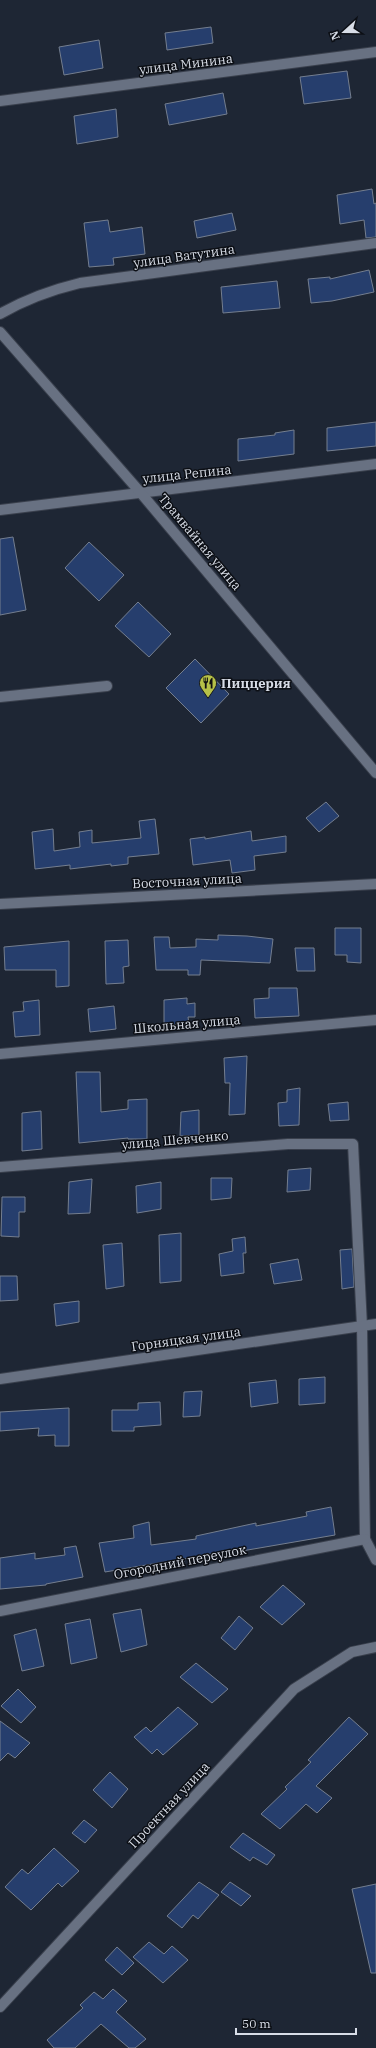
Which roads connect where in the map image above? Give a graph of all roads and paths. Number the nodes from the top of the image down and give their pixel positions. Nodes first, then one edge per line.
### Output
1 (376, 52) edge
2 (0, 101) edge
3 (376, 243) edge
4 (0, 314) edge
5 (0, 332) edge
6 (376, 464) edge
7 (140, 492) junction
8 (0, 510) edge
9 (107, 686) dead end
10 (0, 697) edge
11 (376, 772) edge
12 (376, 884) edge
13 (0, 904) edge
14 (376, 1020) edge
15 (0, 1054) edge
16 (0, 1167) edge
17 (376, 1324) edge
18 (362, 1326) junction
19 (0, 1379) edge
20 (365, 1539) junction
21 (376, 1560) edge
22 (0, 1611) edge
23 (376, 1647) edge
24 (0, 2006) edge

1 - 2 street, улица Минина
3 - 4 street, улица Ватутина
5 - 7 street, Трамвайная улица
6 - 7 street, улица Репина
7 - 8 street, улица Репина
7 - 11 street, Трамвайная улица
9 - 10 street
12 - 13 street, Восточная улица
14 - 15 street, Школьная улица
16 - 18 street, улица Шевченко
17 - 18 street, Горняцкая улица
18 - 19 street, Горняцкая улица
18 - 20 street
20 - 21 street
20 - 22 street, Огородний переулок
23 - 24 street, Проектная улица

